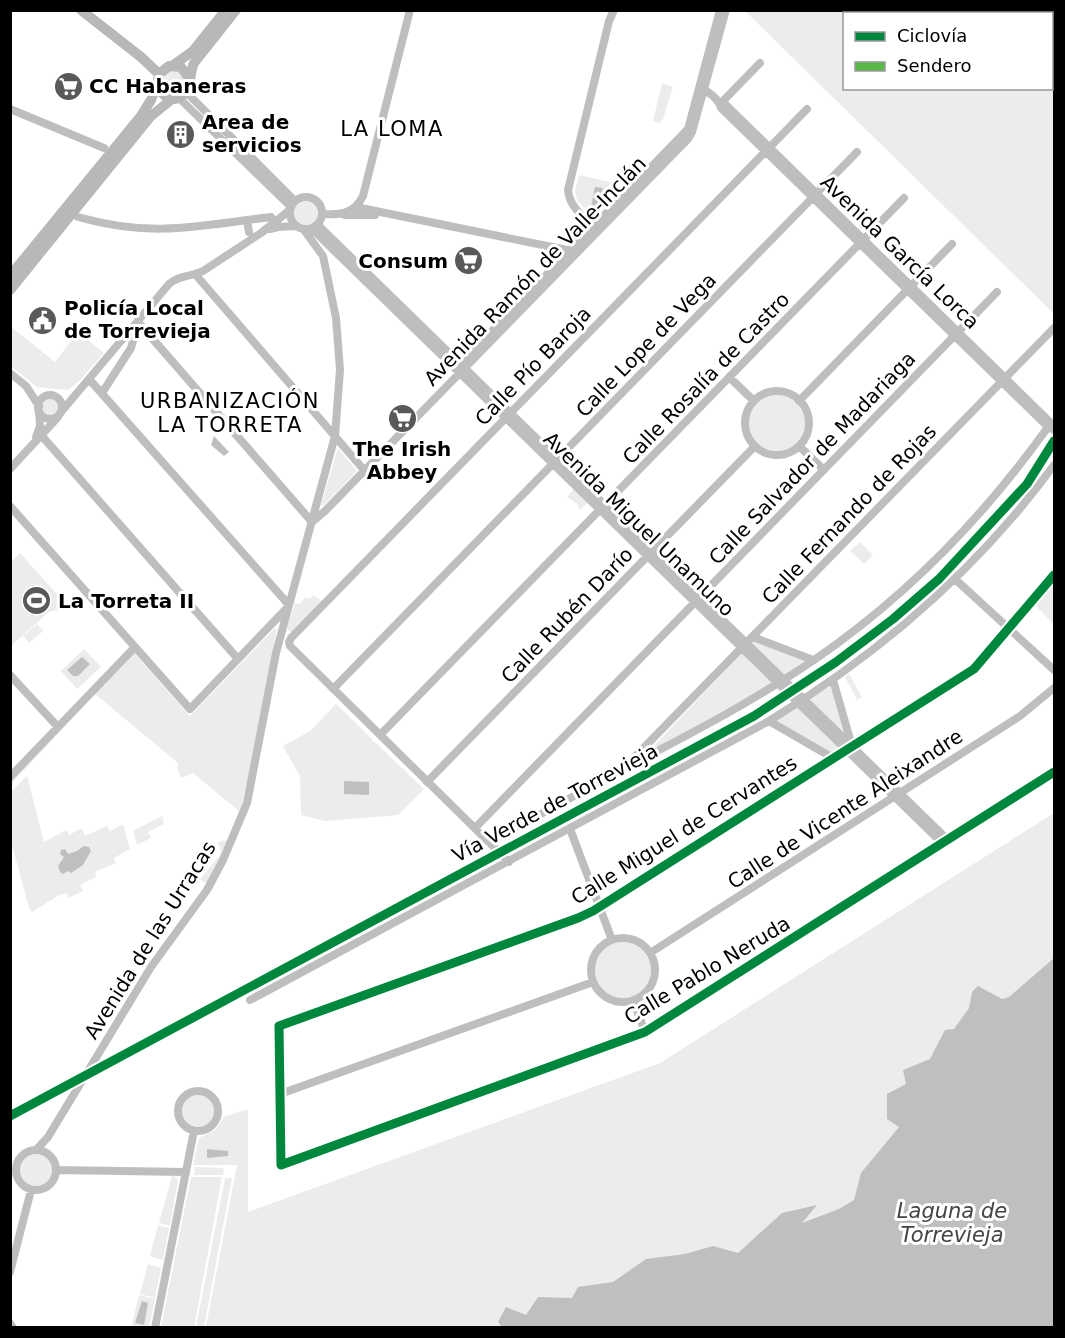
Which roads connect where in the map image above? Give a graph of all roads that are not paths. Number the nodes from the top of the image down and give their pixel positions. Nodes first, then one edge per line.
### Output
1 (81, 10) edge
2 (92, 10) edge
3 (226, 10) edge
4 (236, 10) edge
5 (410, 10) edge
6 (614, 10) edge
7 (720, 10) edge
8 (726, 10) edge
9 (144, 60) junction
10 (760, 63) dead end
11 (171, 66) junction
12 (189, 78) junction
13 (157, 84) junction
14 (701, 89) junction
15 (179, 96) junction
16 (720, 104) junction
17 (10, 109) edge
18 (807, 109) dead end
19 (104, 148) dead end
20 (767, 149) junction
21 (857, 152) dead end
22 (815, 196) junction
23 (904, 198) dead end
24 (292, 206) junction
25 (356, 207) junction
26 (580, 213) junction
27 (322, 214) junction
28 (343, 214) junction
29 (604, 215) junction
30 (78, 217) dead end
31 (270, 217) dead end
32 (404, 218) junction
33 (247, 220) junction
34 (307, 227) junction
35 (595, 228) junction
36 (249, 232) dead end
37 (261, 233) junction
38 (584, 237) junction
39 (862, 241) junction
40 (952, 244) dead end
41 (573, 252) junction
42 (195, 274) junction
43 (10, 276) edge
44 (909, 288) junction
45 (10, 290) edge
46 (997, 292) dead end
47 (138, 322) junction
48 (1054, 328) edge
49 (956, 334) junction
50 (461, 368) junction
51 (10, 373) edge
52 (729, 377) junction
53 (89, 378) junction
54 (1003, 380) junction
55 (27, 386) junction
56 (83, 386) junction
57 (102, 393) junction
58 (53, 396) junction
59 (799, 400) junction
60 (754, 401) junction
61 (39, 408) junction
62 (60, 414) junction
63 (508, 415) junction
64 (1052, 427) edge
65 (335, 436) junction
66 (38, 437) junction
67 (755, 446) junction
68 (799, 446) junction
69 (556, 461) junction
70 (1054, 465) edge
71 (10, 470) edge
72 (364, 470) junction
73 (824, 470) junction
74 (10, 506) edge
75 (603, 507) junction
76 (312, 522) junction
77 (650, 554) junction
78 (1054, 575) edge
79 (955, 579) junction
80 (698, 600) junction
81 (289, 606) junction
82 (1009, 628) junction
83 (282, 633) junction
84 (291, 638) junction
85 (747, 643) junction
86 (135, 647) junction
87 (238, 659) junction
88 (813, 660) junction
89 (1054, 670) edge
90 (10, 675) edge
91 (833, 680) junction
92 (781, 681) junction
93 (1054, 688) edge
94 (333, 689) junction
95 (802, 701) junction
96 (769, 721) junction
97 (58, 727) junction
98 (380, 735) junction
99 (849, 748) junction
100 (833, 758) junction
101 (622, 770) junction
102 (1054, 772) edge
103 (10, 777) edge
104 (428, 782) junction
105 (897, 795) junction
106 (475, 828) junction
107 (570, 829) junction
108 (489, 842) junction
109 (946, 842) junction
110 (509, 862) junction
111 (599, 907) junction
112 (612, 940) junction
113 (650, 953) junction
114 (593, 982) junction
115 (250, 1000) dead end
116 (633, 1000) junction
117 (645, 1032) junction
118 (280, 1094) junction
119 (194, 1134) junction
120 (41, 1150) junction
121 (13, 1165) edge
122 (56, 1170) junction
123 (186, 1172) junction
124 (14, 1181) edge
125 (31, 1190) junction
126 (10, 1272) edge
127 (10, 1323) edge
128 (14, 1328) edge
129 (155, 1328) edge

1 - 9 main road
2 - 11 main road
3 - 11 main road
4 - 12 main road
5 - 25 street
6 - 26 street
7 - 14 street, Avenida Ramón de Valle-Inclán
8 - 14 street, Avenida Ramón de Valle-Inclán
9 - 13 main road
9 - 13 main road
10 - 16 street
11 - 12 main road
11 - 13 main road
12 - 15 main road
13 - 15 main road
13 - 43 main road
14 - 16 street, Avenida García Lorca
14 - 29 street, Avenida Ramón de Valle-Inclán
14 - 35 street, Avenida Ramón de Valle-Inclán
15 - 24 street
15 - 45 main road
16 - 20 street, Avenida García Lorca
17 - 19 street
18 - 20 street, Calle Pío Baroja
20 - 22 street, Avenida García Lorca
20 - 63 street, Calle Pío Baroja
21 - 22 street, Calle Lope de Vega
22 - 39 street, Avenida García Lorca
22 - 69 street, Calle Lope de Vega
23 - 39 street, Calle Rosalía de Castro
24 - 27 street
24 - 34 street
24 - 37 street
25 - 28 street
25 - 32 street
26 - 29 street
26 - 35 street
26 - 38 street
27 - 28 street
27 - 34 street
28 - 32 street
29 - 35 street, Avenida Ramón de Valle-Inclán
30 - 33 street
31 - 33 street
32 - 41 street
33 - 36 street
34 - 37 street
34 - 50 street, Avenida Miguel Unamuno
34 - 65 street, Avenida de las Urracas
35 - 38 street, Avenida Ramón de Valle-Inclán
35 - 41 street, Avenida Ramón de Valle-Inclán
37 - 42 street
38 - 41 street, Avenida Ramón de Valle-Inclán
39 - 44 street, Avenida García Lorca
39 - 52 street, Calle Rosalía de Castro
40 - 44 street
41 - 50 street, Avenida Ramón de Valle-Inclán
42 - 47 street
42 - 65 street
44 - 49 street, Avenida García Lorca
44 - 59 street
46 - 49 street, Calle Salvador de Madariaga
47 - 53 street
47 - 57 street
47 - 76 street
48 - 54 street, Calle Fernando de Rojas
49 - 54 street, Avenida García Lorca
49 - 73 street, Calle Salvador de Madariaga
50 - 63 street, Avenida Miguel Unamuno
50 - 72 street, Avenida Ramón de Valle-Inclán
51 - 55 street
52 - 60 street
52 - 75 street, Calle Rosalía de Castro
53 - 56 street
53 - 57 street
54 - 64 street, Avenida García Lorca
54 - 85 street, Calle Fernando de Rojas
55 - 58 street
55 - 61 street
56 - 58 street
56 - 62 street
57 - 81 street
58 - 61 street
58 - 62 street
59 - 60 street
59 - 68 street
60 - 67 street
61 - 62 street
61 - 66 street
62 - 66 street
63 - 69 street, Avenida Miguel Unamuno
63 - 84 street, Calle Pío Baroja
64 - 88 street
65 - 72 street
65 - 76 street, Avenida de las Urracas
66 - 71 street
66 - 87 street
67 - 68 street
67 - 77 street, Calle Rubén Darío
68 - 73 street
69 - 75 street, Avenida Miguel Unamuno
69 - 94 street, Calle Lope de Vega
70 - 79 street
72 - 76 street, Avenida Ramón de Valle-Inclán
73 - 80 street, Calle Salvador de Madariaga
74 - 86 street
75 - 77 street, Avenida Miguel Unamuno
75 - 98 street, Calle Rosalía de Castro
76 - 81 street, Avenida de las Urracas
77 - 80 street, Avenida Miguel Unamuno
77 - 104 street, Calle Rubén Darío
78 - 82 street, Calle Miguel de Cervantes
79 - 82 street
79 - 91 street
80 - 85 street, Avenida Miguel Unamuno
80 - 106 street, Calle Salvador de Madariaga
81 - 83 street, Avenida de las Urracas
81 - 87 street
82 - 89 street
82 - 99 street, Calle Miguel de Cervantes
83 - 84 street
83 - 120 street, Avenida de las Urracas
84 - 94 street
85 - 88 street
85 - 92 street, Avenida Miguel Unamuno
85 - 101 street, Calle Fernando de Rojas
86 - 87 street
86 - 97 street
88 - 92 street
90 - 97 street
91 - 95 street
91 - 99 street, Avenida Miguel Unamuno
92 - 95 street, Avenida Miguel Unamuno
92 - 101 street
93 - 105 street, Calle de Vicente Aleixandre
94 - 98 street
95 - 96 street
95 - 99 street, Avenida Miguel Unamuno
96 - 100 street
96 - 107 street
97 - 103 street
98 - 104 street
99 - 100 street, Calle Miguel de Cervantes
99 - 105 street, Avenida Miguel Unamuno
100 - 111 street, Calle Miguel de Cervantes
101 - 108 street, Calle Fernando de Rojas
102 - 109 street, Calle Pablo Neruda
104 - 106 street
105 - 109 street, Avenida Miguel Unamuno
105 - 113 street, Calle de Vicente Aleixandre
106 - 108 street
107 - 110 street
107 - 111 street
108 - 110 street
109 - 117 street, Calle Pablo Neruda
110 - 115 street
111 - 112 street
111 - 118 street, Calle Miguel de Cervantes
112 - 113 street
112 - 114 street
113 - 116 street
114 - 116 street
114 - 118 street
116 - 117 street
117 - 118 street, Calle Pablo Neruda
119 - 119 street
119 - 123 street
120 - 121 street
120 - 122 street
121 - 124 street
122 - 123 street
122 - 125 street
123 - 129 street
124 - 125 street
125 - 126 street
127 - 128 street

